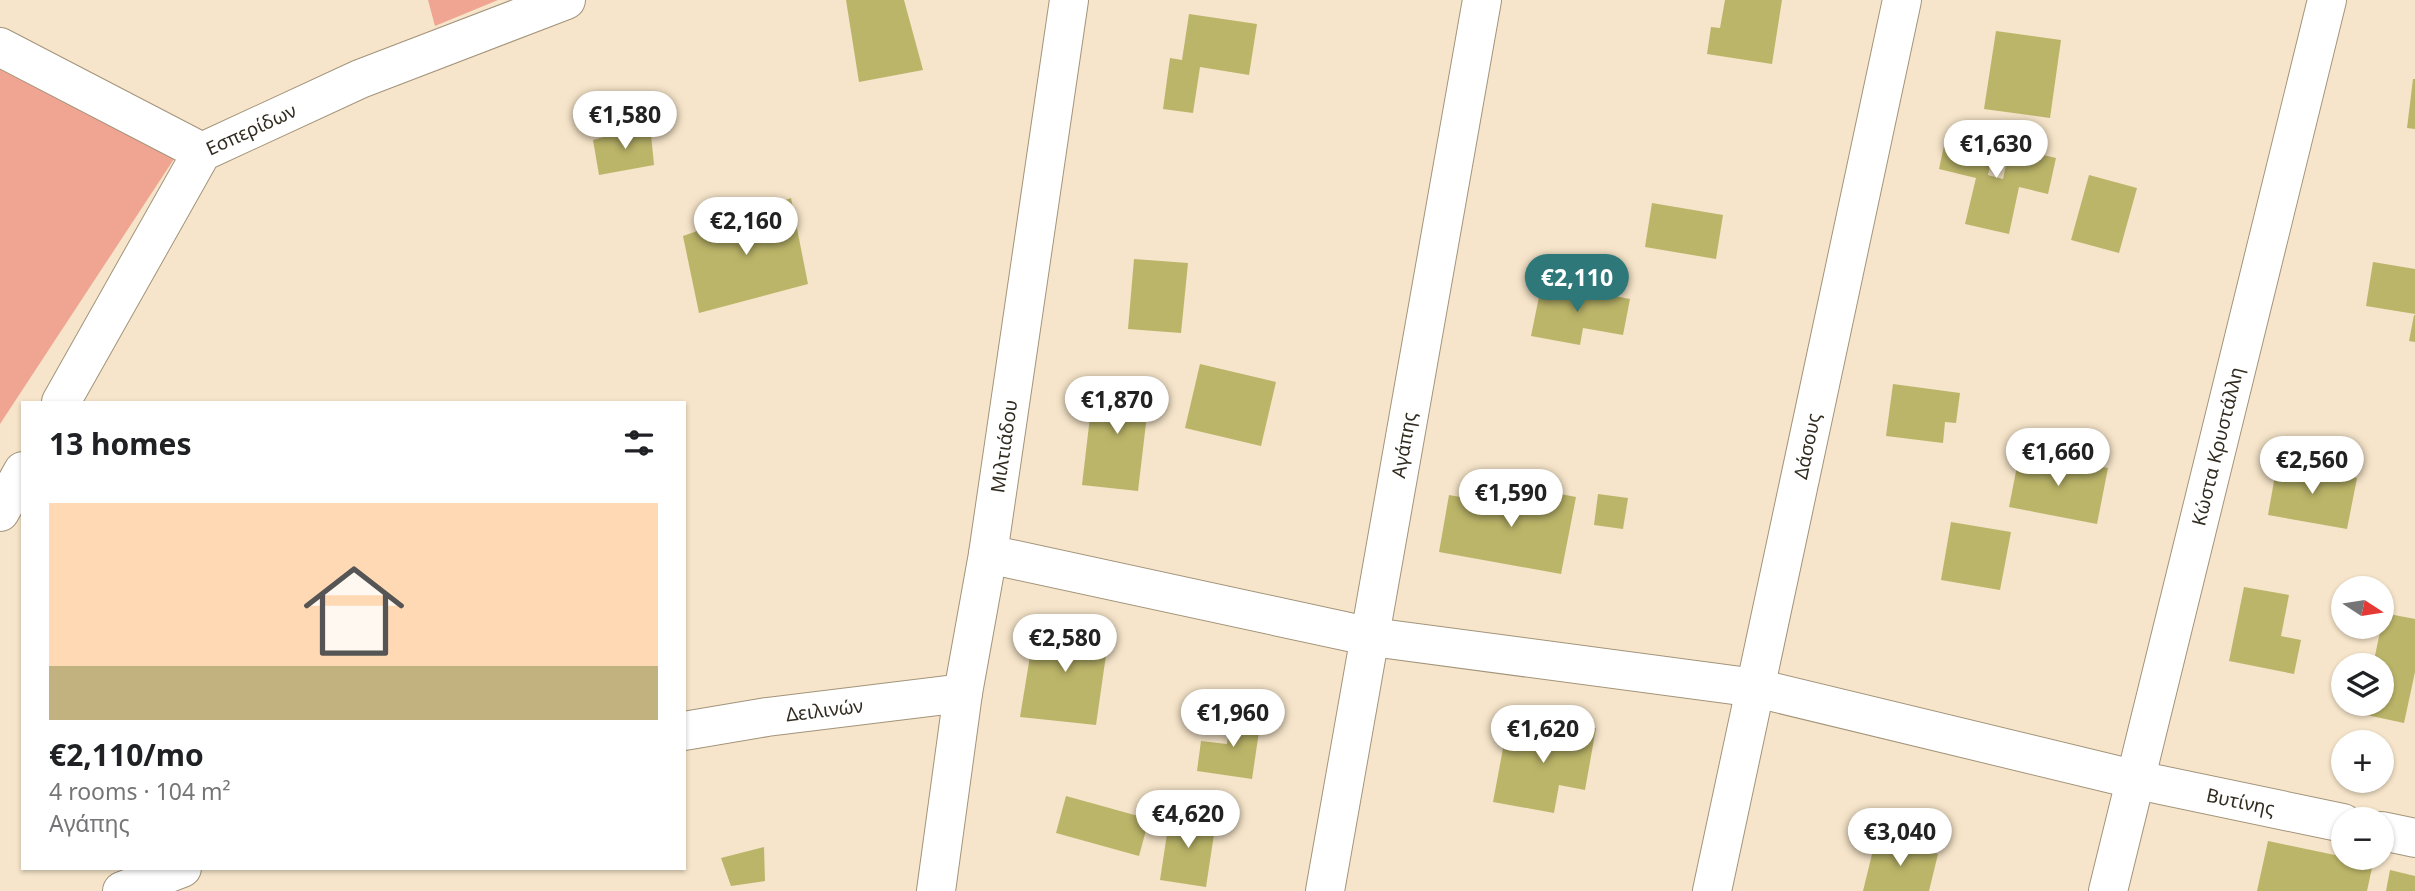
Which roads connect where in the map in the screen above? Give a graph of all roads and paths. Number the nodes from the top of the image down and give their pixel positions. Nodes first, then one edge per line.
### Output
1 (566, 0) edge
2 (1069, 0) edge
3 (1482, 0) edge
4 (1902, 0) edge
5 (2327, 0) edge
6 (0, 47) edge
7 (202, 152) junction
8 (62, 401) edge
9 (21, 475) edge
10 (0, 512) edge
11 (988, 554) junction
12 (1372, 637) junction
13 (1756, 688) junction
14 (963, 693) junction
15 (686, 731) edge
16 (2137, 780) junction
17 (2331, 820) edge
18 (2394, 834) edge
19 (2415, 838) edge
20 (177, 870) edge
21 (122, 891) edge
22 (936, 891) edge
23 (1325, 891) edge
24 (1712, 891) edge
25 (2108, 891) edge

1 - 7 street, Εσπερίδων
2 - 11 street, Μιλτιάδου
3 - 12 street, Αγάπης
4 - 13 street, Δάσους
5 - 16 street, Κώστα Κρυστάλλη
6 - 7 street
7 - 8 street, Εσπερίδων
9 - 10 street
11 - 12 street, Βυτίνης
11 - 14 street, Μιλτιάδου
12 - 13 street, Βυτίνης
12 - 23 street, Αγάπης
13 - 16 street, Βυτίνης
13 - 24 street, Δάσους
14 - 15 street, Δειλινών
14 - 22 street, Μιλτιάδου
16 - 17 street, Βυτίνης
16 - 25 street, Κώστα Κρυστάλλη
18 - 19 street
20 - 21 street

